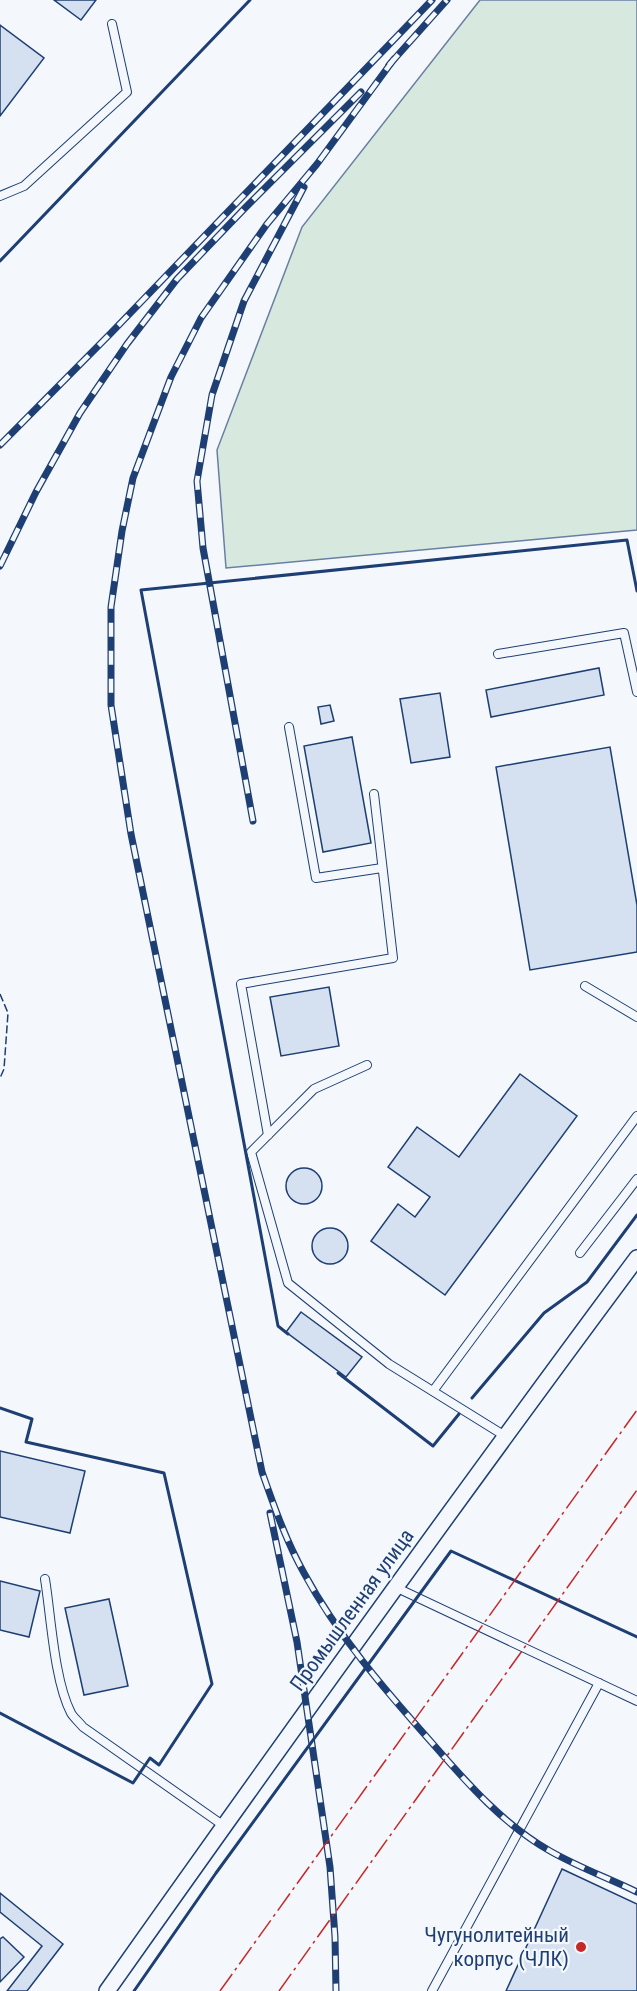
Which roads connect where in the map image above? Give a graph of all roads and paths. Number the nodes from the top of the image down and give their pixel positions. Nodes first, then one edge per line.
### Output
1 (112, 24) dead end
2 (0, 196) edge
3 (498, 654) dead end
4 (637, 692) edge
5 (289, 727) dead end
6 (374, 794) dead end
7 (382, 868) junction
8 (585, 986) dead end
9 (637, 1017) edge
10 (368, 1065) dead end
11 (637, 1116) edge
12 (268, 1135) junction
13 (637, 1179) edge
14 (580, 1252) dead end
15 (637, 1258) edge
16 (433, 1391) junction
17 (505, 1436) junction
18 (45, 1579) dead end
19 (395, 1587) junction
20 (599, 1683) junction
21 (637, 1701) edge
22 (224, 1826) junction
23 (107, 1991) edge
24 (432, 1991) edge

1 - 2 lane
3 - 4 lane
5 - 7 lane
6 - 7 lane
7 - 12 lane
8 - 9 lane
10 - 12 lane
11 - 16 lane
12 - 16 lane
13 - 14 lane
15 - 17 street, Промышленная улица
16 - 17 lane
17 - 19 street, Промышленная улица
18 - 22 lane
19 - 20 lane
19 - 22 street, Промышленная улица
20 - 21 lane
20 - 24 lane
22 - 23 street, Промышленная улица

